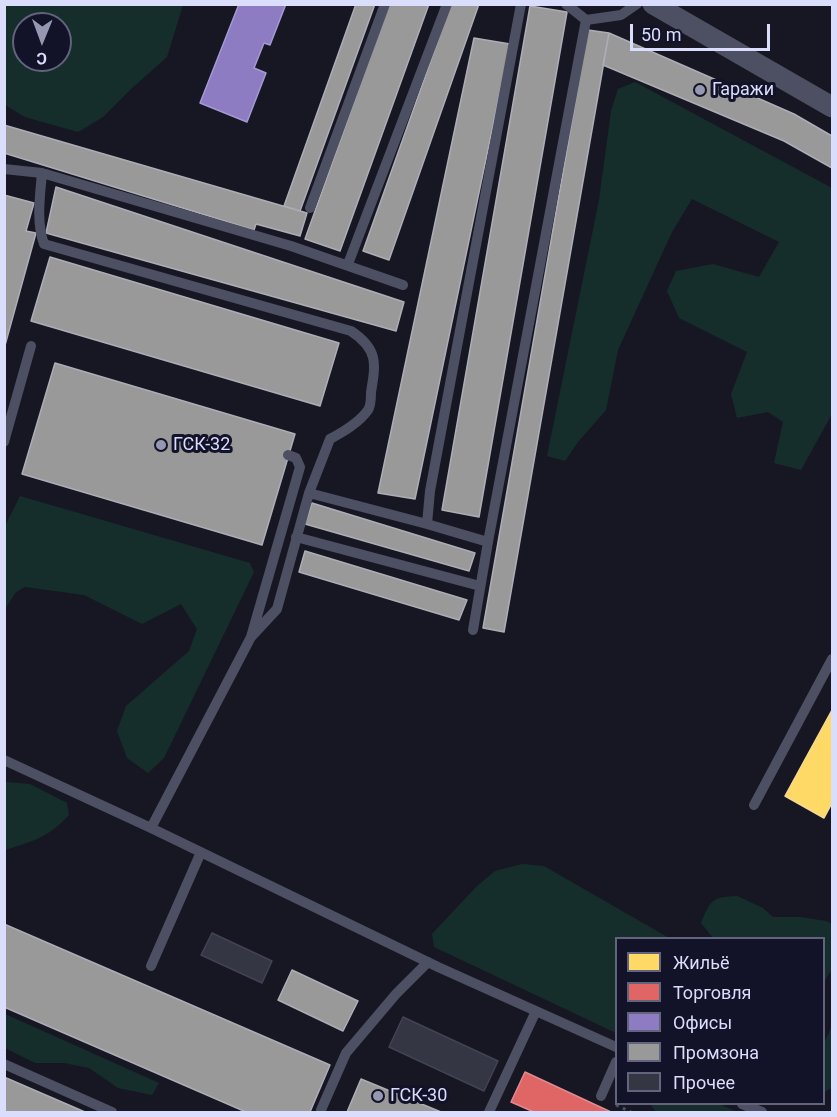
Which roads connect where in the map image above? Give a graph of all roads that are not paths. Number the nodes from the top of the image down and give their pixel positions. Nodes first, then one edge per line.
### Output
1 (385, 4) edge
2 (447, 4) edge
3 (521, 4) edge
4 (566, 4) edge
5 (637, 4) edge
6 (653, 4) edge
7 (586, 20) junction
8 (832, 107) edge
9 (4, 169) edge
10 (42, 173) junction
11 (310, 208) dead end
12 (348, 264) junction
13 (403, 285) dead end
14 (31, 346) dead end
15 (4, 442) edge
16 (288, 455) dead end
17 (309, 493) junction
18 (427, 524) junction
19 (296, 537) junction
20 (488, 542) junction
21 (480, 586) junction
22 (473, 630) dead end
23 (251, 637) junction
24 (832, 659) edge
25 (4, 760) edge
26 (754, 805) dead end
27 (151, 828) junction
28 (201, 852) junction
29 (428, 962) junction
30 (151, 966) dead end
31 (536, 1011) junction
32 (615, 1047) edge
33 (4, 1064) edge
34 (615, 1064) edge
35 (600, 1096) dead end
36 (744, 1105) edge
37 (321, 1110) dead end
38 (112, 1113) edge
39 (489, 1113) edge
40 (762, 1113) edge

1 - 11 lane
2 - 12 lane
3 - 18 lane
4 - 7 lane
5 - 7 lane
6 - 8 street
7 - 20 lane
9 - 10 lane
10 - 12 lane
10 - 17 lane
12 - 13 lane
14 - 15 lane
16 - 23 lane
17 - 18 lane
17 - 19 lane
18 - 20 lane
19 - 21 lane
19 - 23 lane
20 - 21 lane
21 - 22 lane
23 - 27 lane
24 - 26 lane
25 - 27 lane
27 - 28 lane
28 - 29 lane
28 - 30 lane
29 - 31 lane
29 - 37 lane
31 - 32 lane
31 - 39 lane
33 - 38 lane
34 - 35 lane
36 - 40 lane

